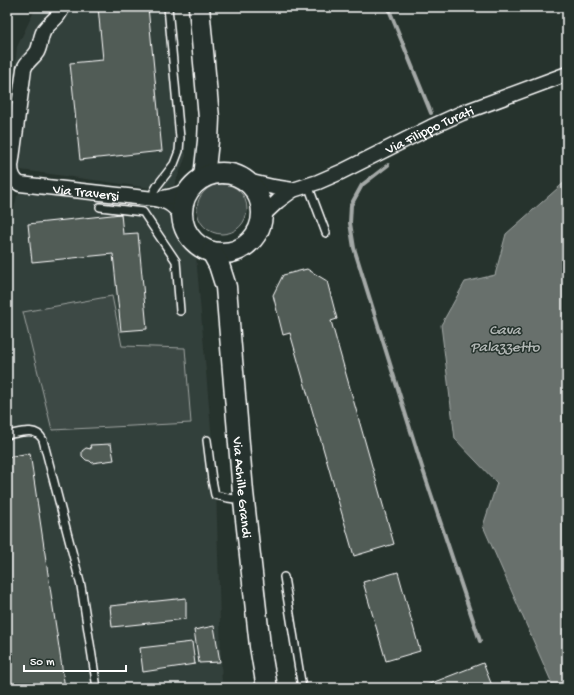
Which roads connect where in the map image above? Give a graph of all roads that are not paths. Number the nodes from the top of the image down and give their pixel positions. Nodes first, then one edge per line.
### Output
1 (62, 7) edge
2 (168, 7) edge
3 (199, 7) edge
4 (567, 74) edge
5 (209, 118) junction
6 (204, 177) junction
7 (238, 177) junction
8 (13, 184) edge
9 (308, 185) junction
10 (293, 190) junction
11 (187, 192) junction
12 (154, 199) junction
13 (100, 207) dead end
14 (181, 215) junction
15 (262, 216) junction
16 (326, 232) dead end
17 (235, 251) junction
18 (212, 252) junction
19 (226, 287) junction
20 (180, 311) dead end
21 (7, 435) edge
22 (207, 440) dead end
23 (244, 500) junction
24 (284, 577) dead end
25 (97, 688) edge
26 (267, 688) edge
27 (302, 688) edge

1 - 8 street, Via Traversi
2 - 12 lane
3 - 5 main road
4 - 9 street, Via Filippo Turati
5 - 6 main road
5 - 7 main road
6 - 7 main road
6 - 11 main road
7 - 10 street, Via Filippo Turati
7 - 15 main road
8 - 12 street, Via Traversi
9 - 10 street, Via Filippo Turati
9 - 16 lane
10 - 15 street, Via Filippo Turati
11 - 12 street
11 - 14 main road
12 - 14 street
13 - 20 lane
14 - 18 main road
15 - 17 main road
17 - 18 main road
17 - 19 main road, Via Achille Grandi
18 - 19 main road, Via Achille Grandi
19 - 23 main road, Via Achille Grandi
21 - 25 lane
22 - 23 lane
23 - 26 main road, Via Achille Grandi
24 - 27 lane

